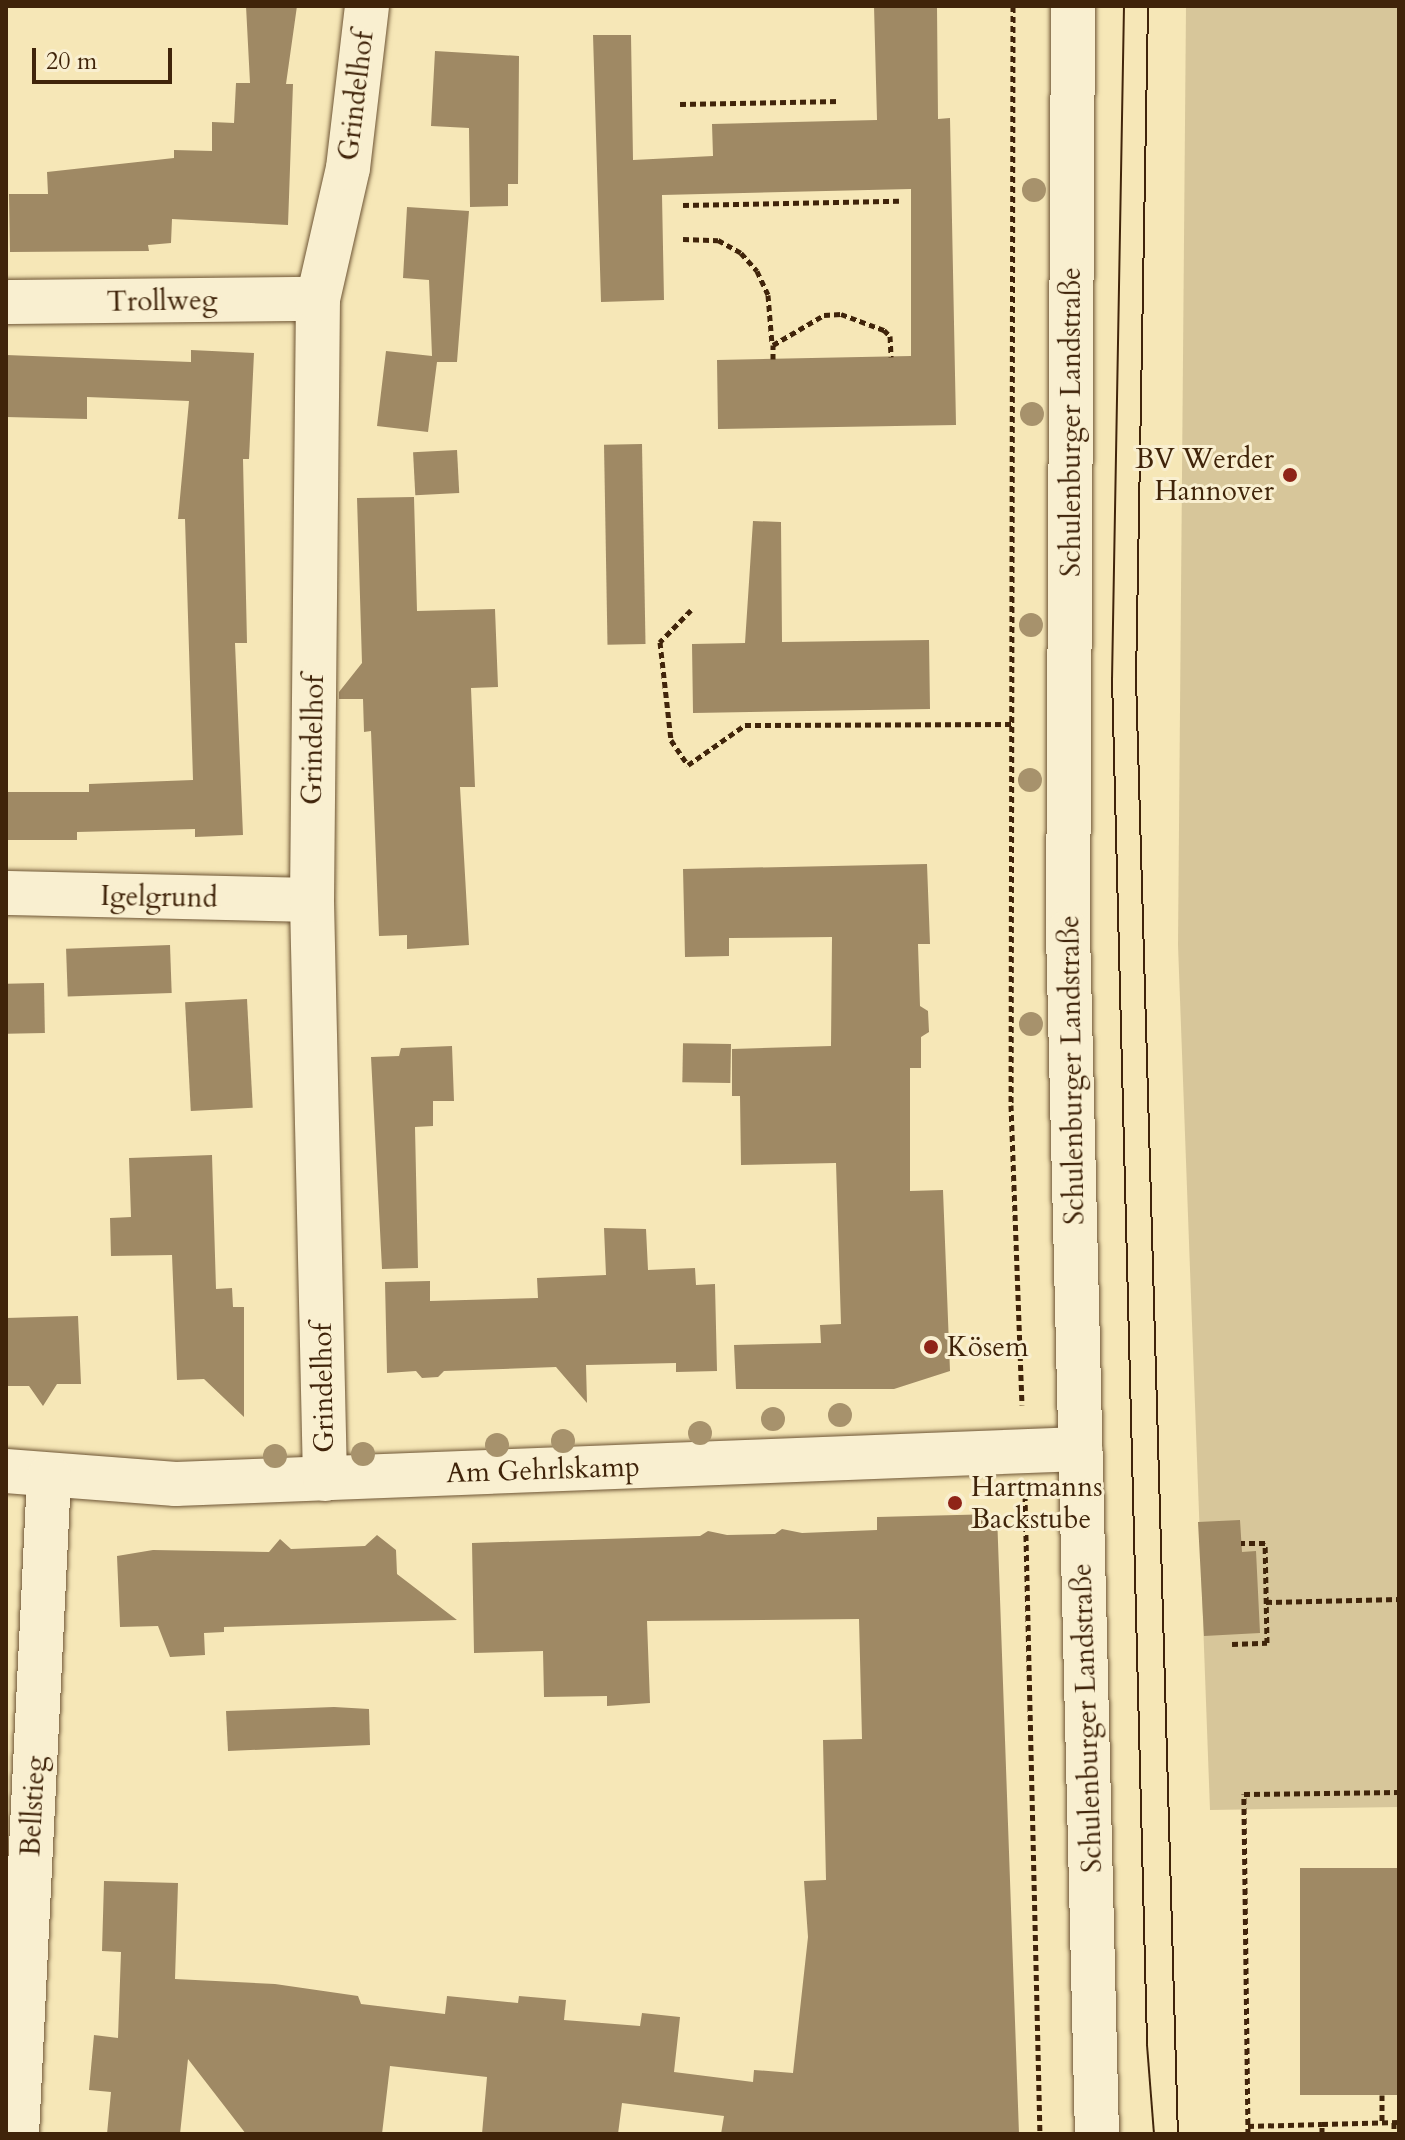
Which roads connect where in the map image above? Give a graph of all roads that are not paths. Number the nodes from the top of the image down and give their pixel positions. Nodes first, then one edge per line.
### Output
1 (367, 6) edge
2 (1073, 6) edge
3 (318, 299) junction
4 (6, 302) edge
5 (6, 893) edge
6 (312, 900) junction
7 (1080, 1449) junction
8 (6, 1471) edge
9 (49, 1477) junction
10 (325, 1479) junction
11 (17, 2134) edge
12 (1097, 2134) edge

1 - 3 street, Grindelhof
2 - 7 street, Schulenburger Landstraße
3 - 4 street, Trollweg
3 - 6 street, Grindelhof
5 - 6 street, Igelgrund
6 - 10 street, Grindelhof
7 - 10 street, Am Gehrlskamp
7 - 12 street, Schulenburger Landstraße
8 - 9 street, Am Gehrlskamp
9 - 10 street, Am Gehrlskamp
9 - 11 street, Bellstieg

